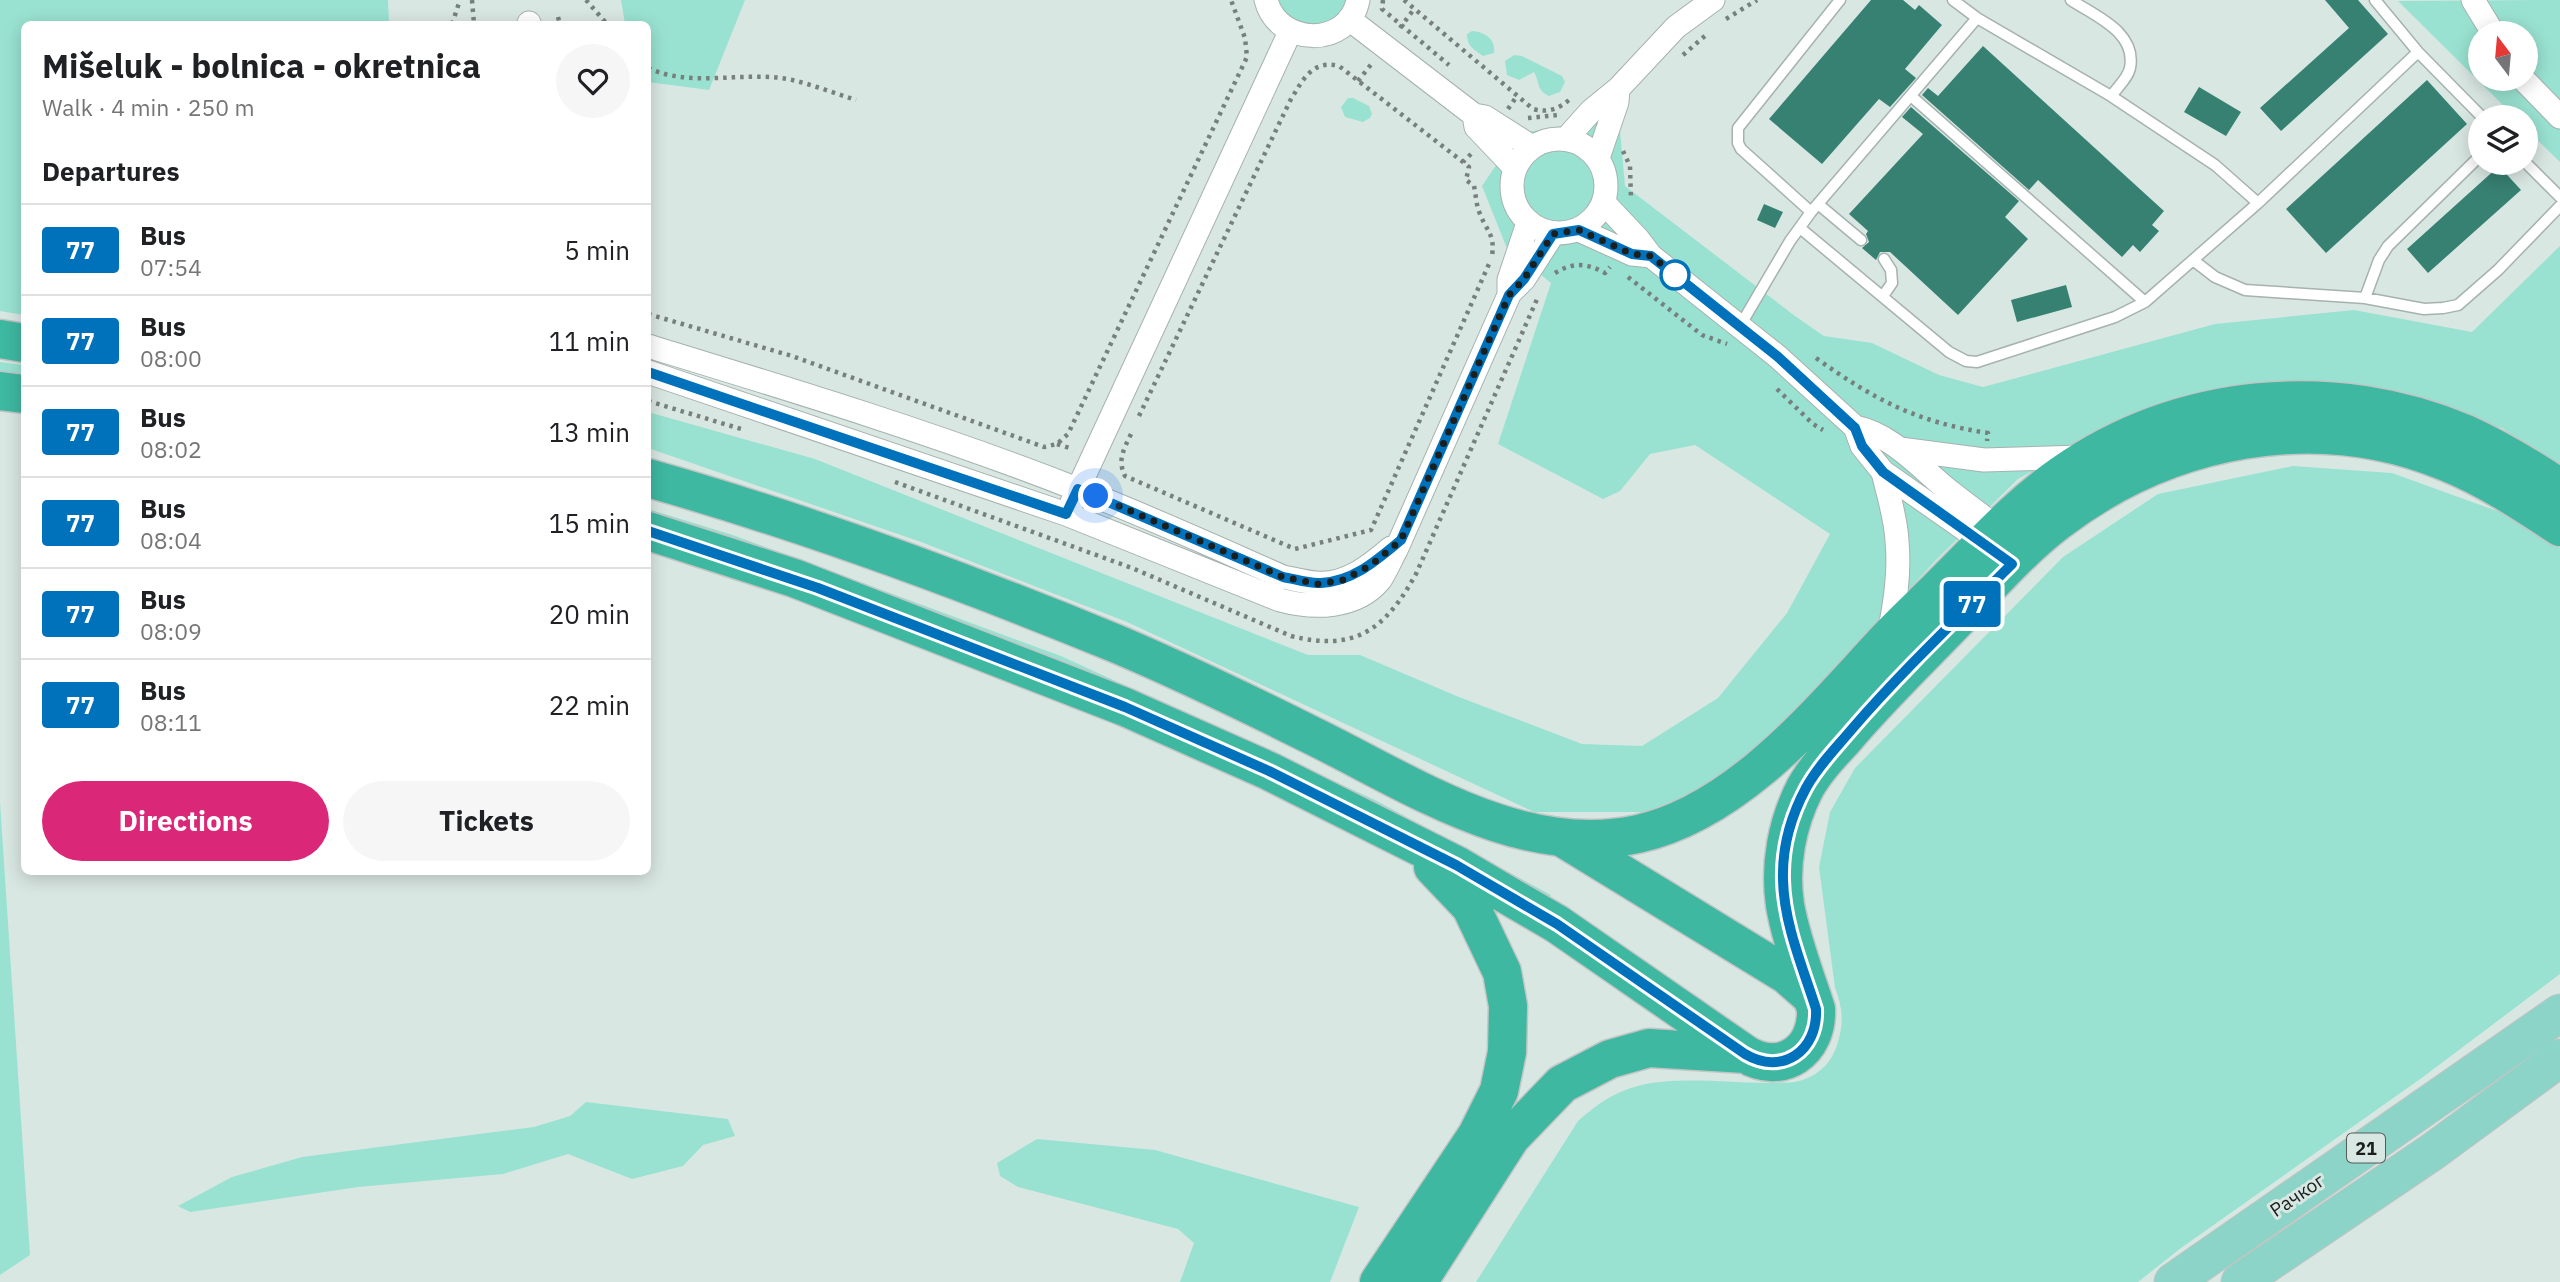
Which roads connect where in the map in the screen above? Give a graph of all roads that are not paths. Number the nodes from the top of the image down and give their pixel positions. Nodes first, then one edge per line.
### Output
1 (1266, 0) edge
2 (1713, 0) edge
3 (1840, 0) edge
4 (1952, 0) edge
5 (2071, 0) edge
6 (2375, 0) edge
7 (2473, 0) edge
8 (1353, 10) edge
9 (1977, 18) junction
10 (2486, 21) edge
11 (1290, 32) junction
12 (2418, 52) junction
13 (1618, 89) junction
14 (2535, 91) edge
15 (1911, 96) junction
16 (2111, 96) junction
17 (2470, 105) edge
18 (1474, 115) junction
19 (2560, 117) edge
20 (1566, 139) junction
21 (1532, 147) junction
22 (1598, 158) junction
23 (1515, 168) junction
24 (2468, 168) edge
25 (2538, 175) edge
26 (2560, 197) edge
27 (1604, 203) junction
28 (2259, 203) junction
29 (2560, 206) edge
30 (1815, 208) junction
31 (1528, 223) junction
32 (1800, 228) junction
33 (1579, 230) junction
34 (1553, 234) junction
35 (1861, 240) dead end
36 (1651, 256) junction
37 (1884, 259) dead end
38 (2193, 260) junction
39 (1509, 295) junction
40 (1883, 296) junction
41 (2365, 298) junction
42 (2145, 302) junction
43 (1735, 335) junction
44 (0, 339) edge
45 (21, 342) edge
46 (651, 347) edge
47 (651, 373) edge
48 (0, 391) edge
49 (21, 394) edge
50 (1855, 428) junction
51 (1900, 449) junction
52 (2088, 457) junction
53 (1883, 472) junction
54 (651, 479) edge
55 (2560, 488) edge
56 (1078, 489) junction
57 (1066, 514) junction
58 (2560, 527) edge
59 (651, 532) edge
60 (1401, 540) junction
61 (2006, 545) junction
62 (1888, 638) junction
63 (1395, 833) junction
64 (1562, 838) junction
65 (1812, 997) junction
66 (2560, 1013) edge
67 (1745, 1054) junction
68 (2560, 1058) edge
69 (1379, 1282) edge
70 (1418, 1282) edge
71 (2173, 1282) edge
72 (2240, 1282) edge

1 - 11 street
2 - 13 street
3 - 30 lane
4 - 9 lane
5 - 16 lane
6 - 12 lane
7 - 10 street
8 - 11 street
8 - 18 street
9 - 15 lane
9 - 16 lane
11 - 56 street
12 - 17 lane
12 - 28 lane
13 - 20 street
13 - 22 street
14 - 19 street
15 - 30 lane
15 - 42 lane
16 - 28 lane
18 - 21 street
18 - 23 street
20 - 21 street
20 - 22 street
21 - 23 street
22 - 27 street
23 - 31 street
24 - 41 lane
25 - 26 lane
27 - 33 street
27 - 36 street
28 - 38 lane
29 - 41 lane
30 - 32 lane
30 - 35 lane
31 - 34 street
31 - 39 street
32 - 40 lane
32 - 43 lane
33 - 34 street
33 - 36 street
34 - 39 street
36 - 43 street
37 - 40 lane
38 - 41 lane
38 - 42 lane
39 - 60 street
40 - 42 lane
43 - 50 street
44 - 45 highway
46 - 56 street
47 - 57 street
48 - 49 highway
50 - 51 street
50 - 53 street
51 - 52 street
51 - 61 street
52 - 55 highway
52 - 61 highway
53 - 61 street
53 - 62 street
54 - 64 highway
56 - 57 street
56 - 60 street
57 - 60 street
58 - 61 highway
59 - 63 highway
61 - 62 highway
61 - 65 highway
62 - 64 highway
63 - 67 highway
63 - 69 highway
64 - 65 highway
65 - 67 highway
66 - 71 main road, Рачког / 21
67 - 70 highway
68 - 72 main road, 21

